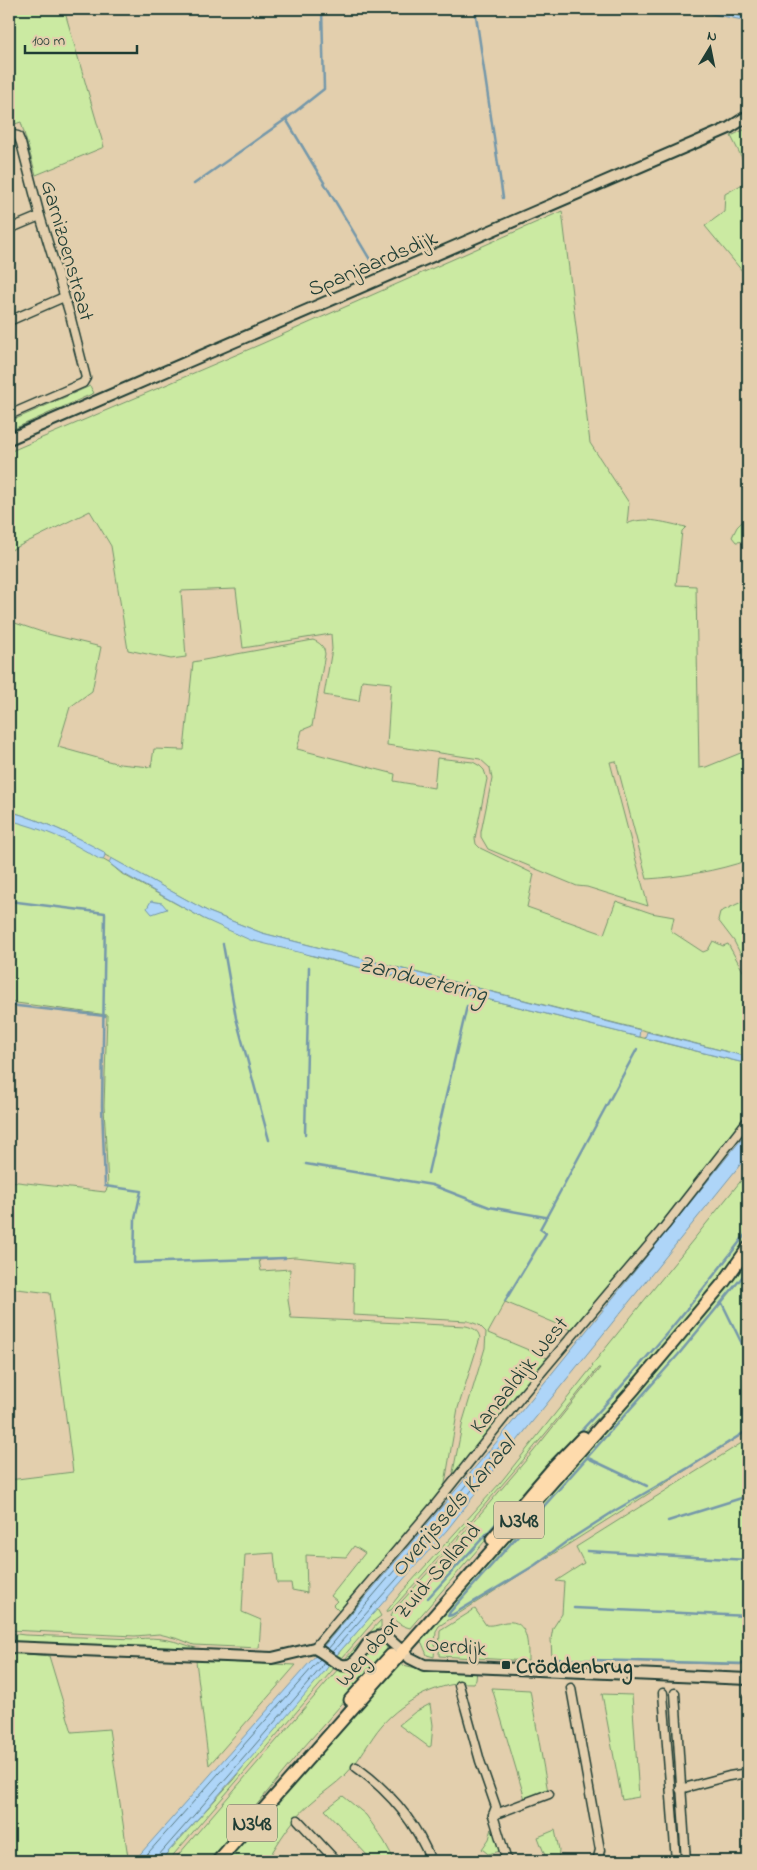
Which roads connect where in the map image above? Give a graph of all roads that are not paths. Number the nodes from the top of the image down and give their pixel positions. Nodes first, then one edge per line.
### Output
1 (748, 116) edge
2 (11, 134) edge
3 (40, 216) junction
4 (9, 229) edge
5 (64, 297) junction
6 (9, 320) edge
7 (9, 415) edge
8 (9, 440) edge
9 (748, 1120) edge
10 (748, 1248) edge
11 (9, 1647) edge
12 (400, 1649) junction
13 (317, 1650) junction
14 (748, 1680) edge
15 (459, 1685) dead end
16 (571, 1688) dead end
17 (663, 1692) dead end
18 (675, 1693) dead end
19 (748, 1698) edge
20 (748, 1702) edge
21 (356, 1767) dead end
22 (748, 1773) edge
23 (681, 1793) junction
24 (549, 1794) dead end
25 (671, 1798) junction
26 (493, 1814) junction
27 (298, 1820) dead end
28 (219, 1859) edge
29 (336, 1861) edge
30 (431, 1861) edge
31 (507, 1861) edge
32 (596, 1861) edge
33 (676, 1861) edge
34 (686, 1861) edge

1 - 8 street, Spanjaardsdijk
2 - 3 street, Garnizoenstraat
3 - 4 street
3 - 5 street, Garnizoenstraat
5 - 6 street
5 - 7 street, Garnizoenstraat
9 - 13 street, Kanaaldijk West
10 - 12 main road, Weg door Zuid-Salland / N348
11 - 13 street
12 - 13 street, Oerdijk
12 - 14 street, Oerdijk
12 - 28 main road, Weg door Zuid-Salland / N348
15 - 26 street
16 - 32 street
17 - 25 street
18 - 23 street
19 - 20 street
21 - 30 street
22 - 23 street
23 - 25 street
23 - 34 street
24 - 26 street
25 - 33 street
26 - 31 street
27 - 29 street

